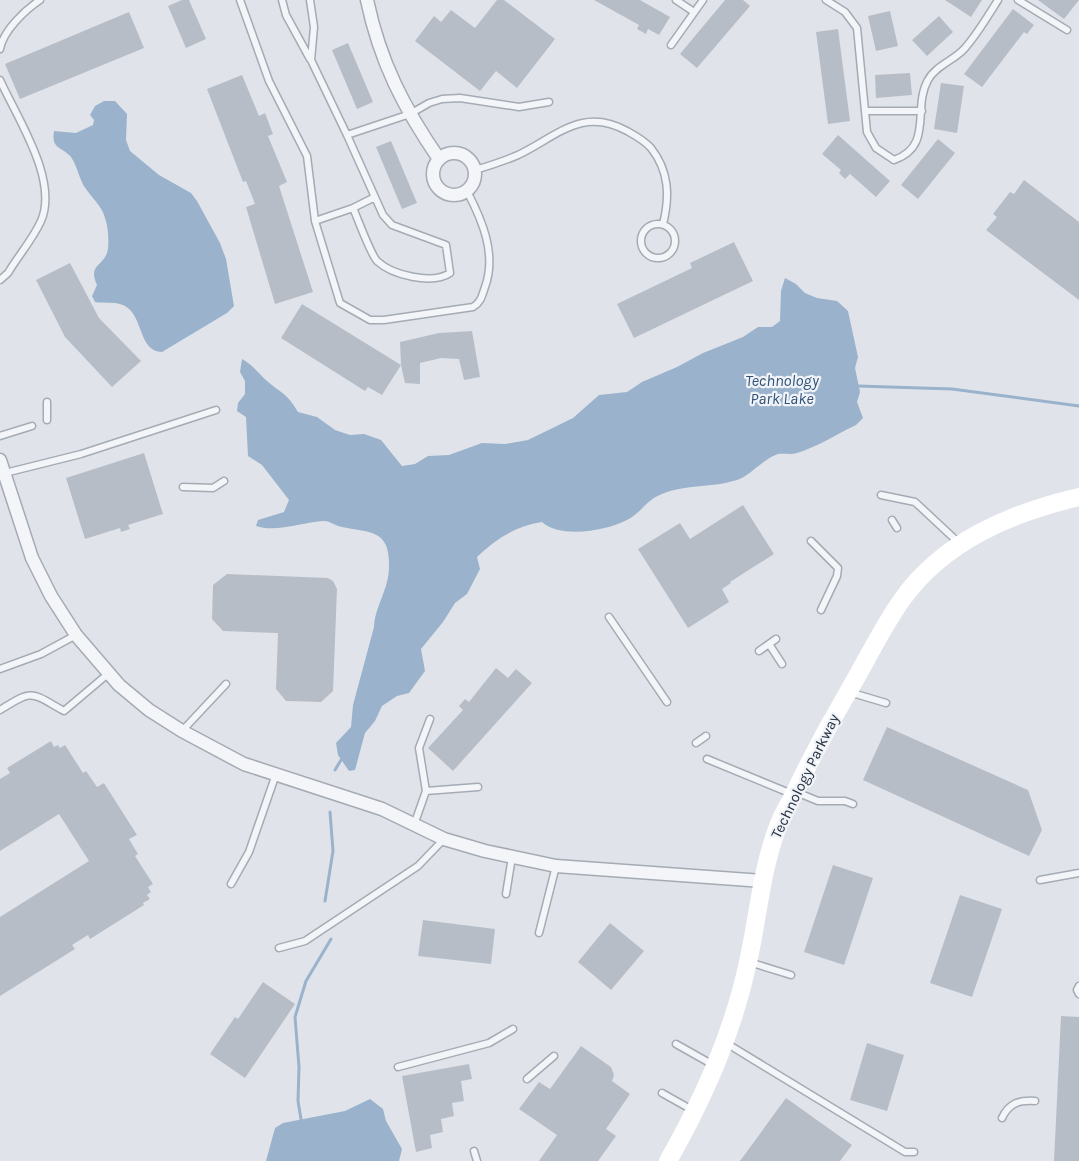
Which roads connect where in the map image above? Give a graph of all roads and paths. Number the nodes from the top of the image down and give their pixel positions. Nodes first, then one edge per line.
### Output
1 (40, 0) edge
2 (240, 0) edge
3 (282, 0) edge
4 (310, 0) edge
5 (367, 0) edge
6 (676, 0) edge
7 (703, 0) edge
8 (826, 0) edge
9 (998, 0) edge
10 (1018, 0) edge
11 (694, 12) junction
12 (1067, 30) dead end
13 (671, 44) dead end
14 (0, 49) edge
15 (311, 60) junction
16 (0, 80) edge
17 (549, 102) dead end
18 (865, 111) junction
19 (922, 111) junction
20 (410, 114) junction
21 (347, 135) junction
22 (440, 159) junction
23 (475, 170) junction
24 (466, 191) junction
25 (376, 197) junction
26 (352, 208) junction
27 (315, 221) junction
28 (663, 224) junction
29 (0, 280) edge
30 (47, 402) dead end
31 (216, 410) dead end
32 (47, 420) dead end
33 (32, 426) dead end
34 (0, 436) edge
35 (0, 460) edge
36 (5, 474) junction
37 (224, 481) dead end
38 (182, 487) dead end
39 (881, 495) dead end
40 (1079, 497) edge
41 (892, 520) dead end
42 (898, 528) dead end
43 (812, 541) dead end
44 (960, 544) junction
45 (820, 610) dead end
46 (609, 617) dead end
47 (76, 635) junction
48 (776, 639) dead end
49 (769, 644) junction
50 (759, 651) dead end
51 (782, 664) dead end
52 (0, 669) edge
53 (109, 673) junction
54 (226, 684) dead end
55 (848, 692) junction
56 (667, 702) dead end
57 (886, 704) dead end
58 (0, 710) edge
59 (430, 719) dead end
60 (182, 730) junction
61 (706, 736) dead end
62 (696, 743) dead end
63 (707, 759) dead end
64 (276, 773) junction
65 (478, 787) dead end
66 (426, 791) junction
67 (794, 793) junction
68 (853, 804) dead end
69 (414, 825) junction
70 (444, 839) junction
71 (512, 857) junction
72 (556, 866) junction
73 (1079, 873) edge
74 (1040, 880) dead end
75 (763, 881) junction
76 (231, 884) dead end
77 (506, 894) dead end
78 (539, 933) dead end
79 (280, 948) dead end
80 (748, 962) junction
81 (791, 975) dead end
82 (1079, 986) edge
83 (1079, 994) edge
84 (513, 1028) dead end
85 (726, 1042) junction
86 (676, 1044) dead end
87 (554, 1056) dead end
88 (398, 1067) dead end
89 (716, 1067) junction
90 (527, 1079) dead end
91 (662, 1093) dead end
92 (1035, 1101) dead end
93 (695, 1112) junction
94 (1002, 1118) dead end
95 (474, 1151) dead end
96 (914, 1152) dead end
97 (478, 1161) edge
98 (668, 1161) edge

1 - 14 lane
2 - 27 lane
3 - 15 lane
4 - 15 lane
5 - 20 street
6 - 11 lane
7 - 11 lane
8 - 18 lane
9 - 19 lane
10 - 12 lane
11 - 13 lane
15 - 21 lane
16 - 29 lane
17 - 20 lane
18 - 19 lane
18 - 19 lane
20 - 21 lane
20 - 22 street
21 - 25 lane
22 - 23 street
22 - 24 street
23 - 24 street
23 - 28 lane
24 - 27 lane
25 - 26 lane
25 - 26 lane
26 - 27 lane
28 - 28 lane
30 - 32 lane
31 - 36 lane
33 - 34 lane
35 - 36 street
36 - 47 street
37 - 38 lane
39 - 44 lane
40 - 44 street, Technology Parkway
41 - 42 lane
43 - 45 lane
44 - 55 street, Technology Parkway
46 - 56 lane
47 - 52 lane
47 - 53 street
48 - 49 lane
49 - 50 lane
49 - 51 lane
53 - 58 lane
53 - 60 street
54 - 60 lane
55 - 57 lane
55 - 67 street, Technology Parkway
59 - 66 lane
60 - 64 street
61 - 62 lane
63 - 67 lane
64 - 69 street
64 - 76 lane
65 - 66 lane
66 - 69 lane
67 - 68 lane
67 - 75 street, Technology Parkway
69 - 70 street
70 - 71 street
70 - 79 lane
71 - 72 street
71 - 77 lane
72 - 75 street
72 - 78 lane
73 - 74 lane
75 - 80 street, Technology Parkway
80 - 81 lane
80 - 85 street, Technology Parkway
82 - 83 lane
84 - 88 lane
85 - 89 street, Technology Parkway
85 - 96 lane
86 - 89 lane
87 - 90 lane
89 - 93 street, Technology Parkway
91 - 93 lane
92 - 94 lane
93 - 98 street, Technology Parkway
95 - 97 lane

